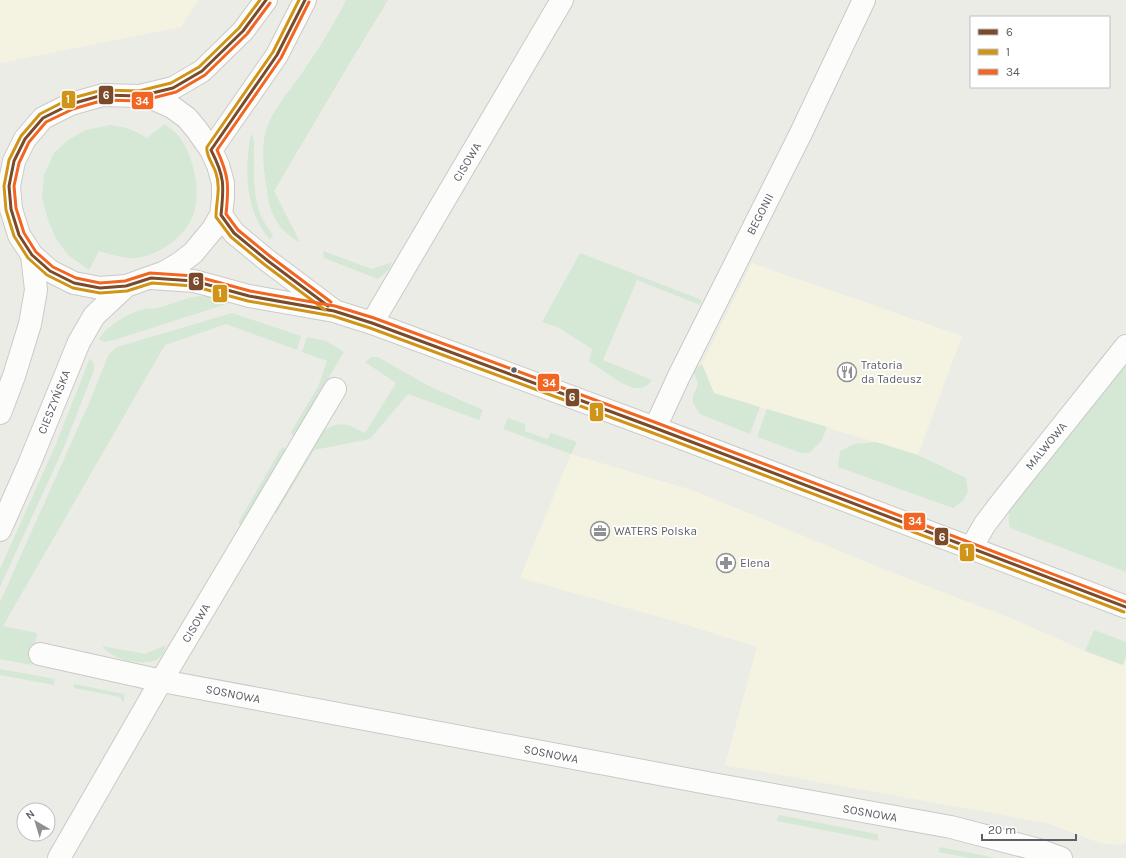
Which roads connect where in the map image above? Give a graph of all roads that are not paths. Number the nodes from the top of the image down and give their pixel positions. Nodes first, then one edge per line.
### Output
1 (266, 0) edge
2 (305, 0) edge
3 (562, 0) edge
4 (864, 0) edge
5 (140, 96) junction
6 (25, 139) junction
7 (212, 150) junction
8 (0, 151) edge
9 (221, 215) junction
10 (10, 231) edge
11 (32, 255) junction
12 (150, 278) junction
13 (126, 286) junction
14 (334, 310) junction
15 (372, 323) junction
16 (1126, 346) edge
17 (335, 389) dead end
18 (0, 413) edge
19 (655, 428) junction
20 (0, 530) edge
21 (971, 548) junction
22 (1126, 607) edge
23 (40, 654) dead end
24 (162, 681) junction
25 (60, 858) edge
26 (1061, 858) edge

1 - 5 street
2 - 7 street
3 - 15 street, CISOWA
4 - 19 street, BEGONII
5 - 6 street
5 - 7 street
6 - 8 street
6 - 10 street
7 - 9 street
9 - 12 street
9 - 14 street
10 - 11 street
11 - 13 street
11 - 18 street
12 - 13 street
12 - 14 street
13 - 20 street, CIESZYŃSKA
14 - 15 street
15 - 19 street
16 - 21 street, MALWOWA
17 - 24 street, CISOWA
19 - 21 street
21 - 22 street
23 - 24 street, SOSNOWA
24 - 25 street, CISOWA
24 - 26 street, SOSNOWA

